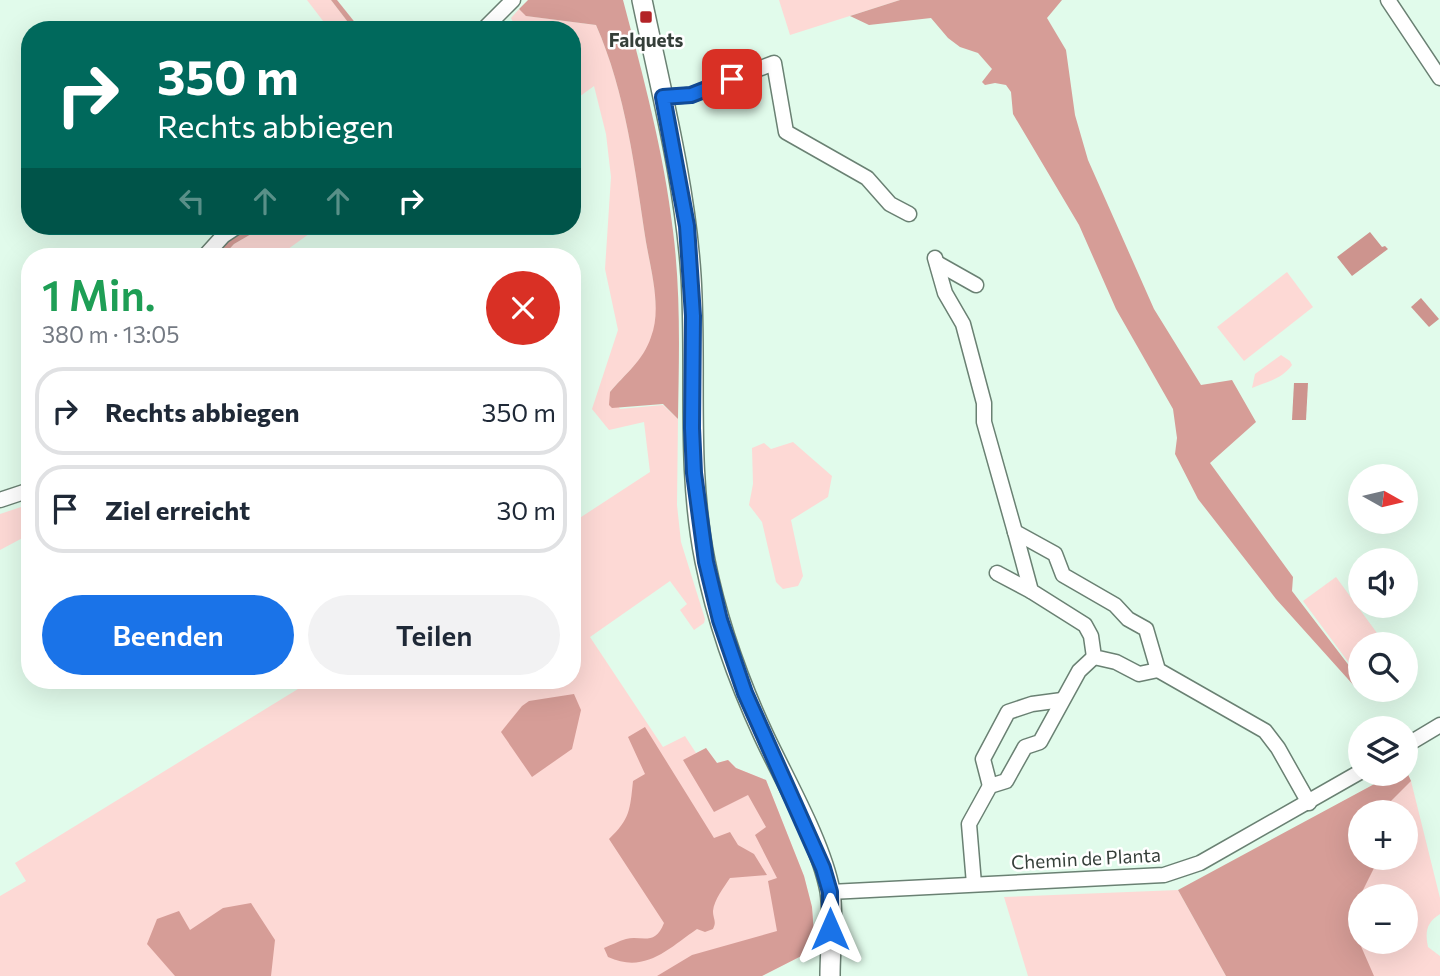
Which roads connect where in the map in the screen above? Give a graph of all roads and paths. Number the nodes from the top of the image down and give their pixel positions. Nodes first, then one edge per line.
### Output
1 (513, 0) edge
2 (642, 0) edge
3 (1388, 0) edge
4 (492, 21) edge
5 (1440, 78) edge
6 (663, 97) junction
7 (909, 214) dead end
8 (224, 235) edge
9 (212, 248) edge
10 (976, 285) dead end
11 (21, 493) edge
12 (0, 500) edge
13 (1015, 532) junction
14 (998, 573) dead end
15 (1031, 591) junction
16 (1094, 657) junction
17 (1158, 670) junction
18 (1062, 700) junction
19 (1440, 725) edge
20 (1418, 738) edge
21 (1348, 779) edge
22 (990, 786) junction
23 (1309, 803) junction
24 (974, 884) junction
25 (830, 892) junction
26 (830, 976) edge

1 - 4 street
2 - 6 main road
3 - 5 street
6 - 7 street
6 - 25 main road
8 - 9 street
10 - 13 street
11 - 12 street
13 - 15 street
13 - 17 street
14 - 15 street
15 - 16 street
16 - 17 street
16 - 18 street
17 - 23 street
18 - 22 street
18 - 22 street
19 - 20 street
21 - 23 street, Chemin de Planta
22 - 24 street
23 - 24 street, Chemin de Planta
24 - 25 street, Chemin de Planta
25 - 26 main road

